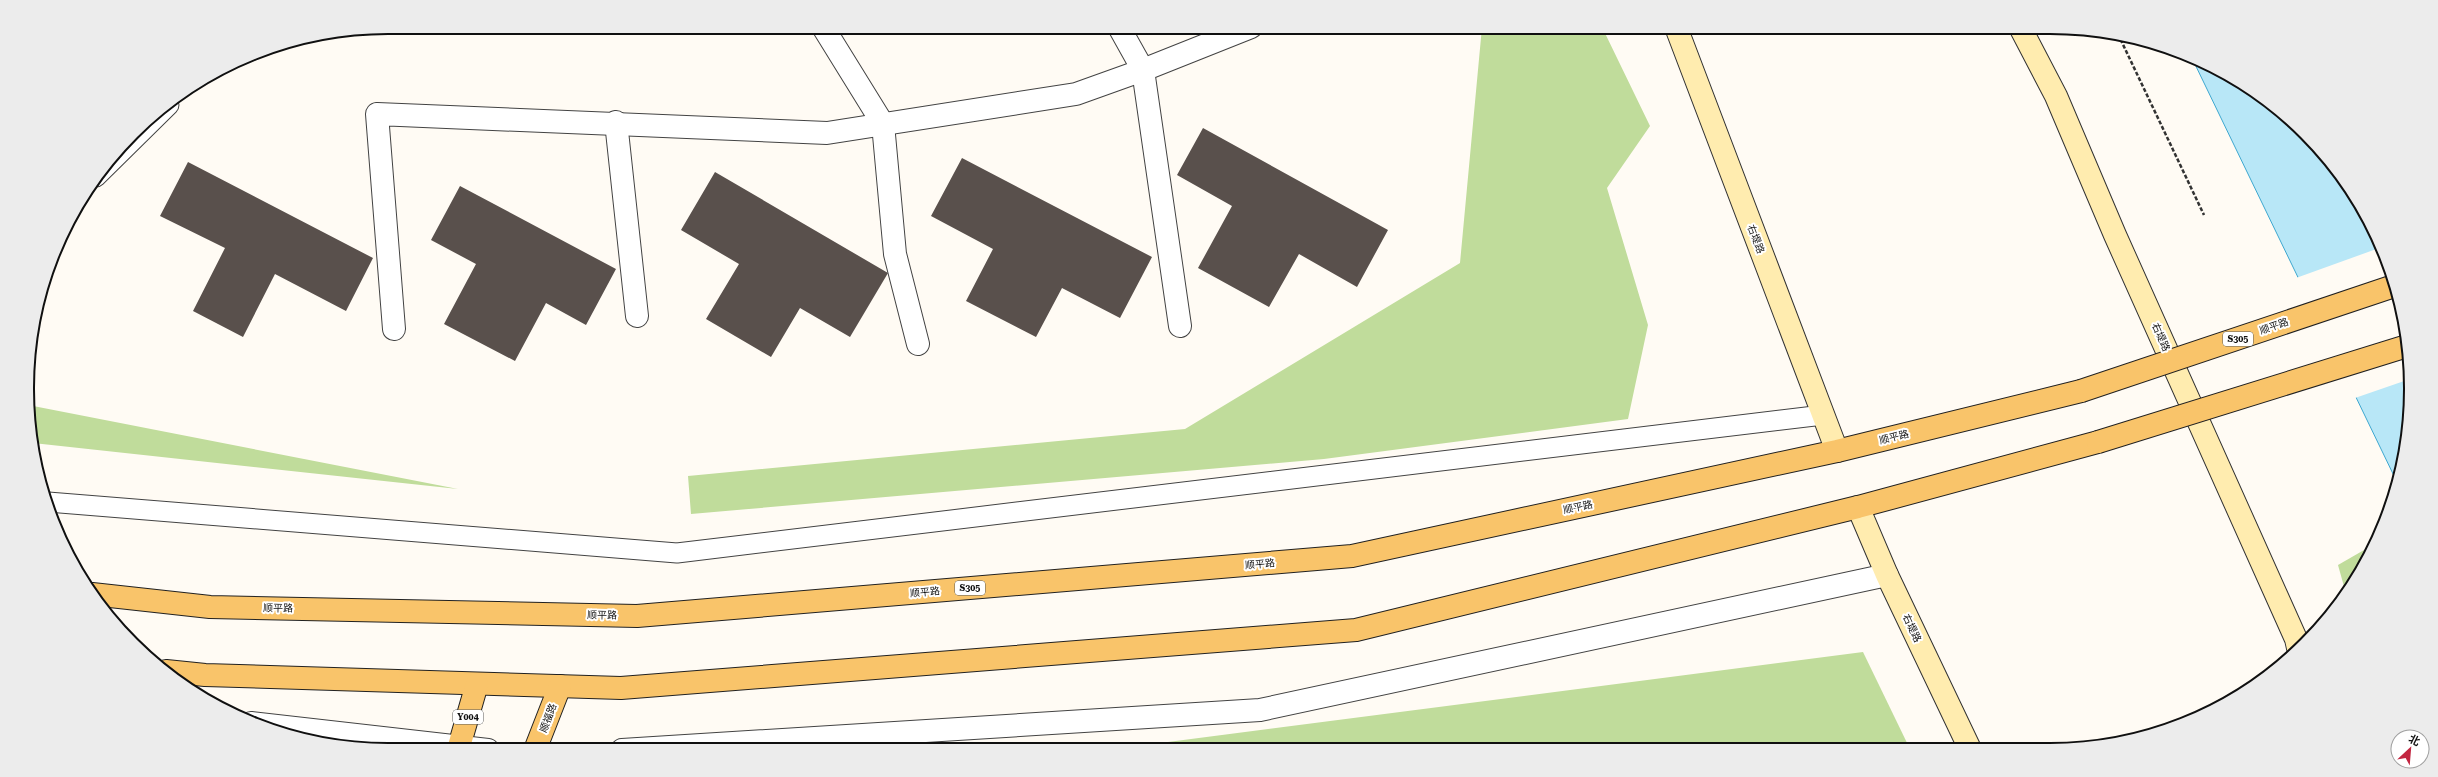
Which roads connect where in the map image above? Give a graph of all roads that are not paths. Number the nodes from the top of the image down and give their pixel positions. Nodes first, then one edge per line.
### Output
1 (827, 34) edge
2 (1122, 34) edge
3 (1233, 34) edge
4 (1679, 34) edge
5 (2024, 34) edge
6 (1143, 70) junction
7 (616, 122) junction
8 (882, 124) junction
9 (2389, 288) edge
10 (637, 316) dead end
11 (1180, 326) dead end
12 (394, 329) dead end
13 (918, 344) dead end
14 (2401, 348) edge
15 (1823, 415) junction
16 (1837, 450) junction
17 (53, 502) edge
18 (1858, 507) junction
19 (1887, 575) junction
20 (101, 595) edge
21 (2297, 642) edge
22 (176, 672) edge
23 (477, 684) junction
24 (560, 686) junction
25 (285, 727) edge
26 (417, 743) edge
27 (460, 743) edge
28 (538, 743) edge
29 (734, 743) edge
30 (1967, 743) edge

1 - 8 street
2 - 6 street
3 - 6 street
4 - 15 main road, 右堤路
5 - 21 main road, 右堤路
6 - 8 street
6 - 11 street
7 - 8 street
7 - 10 street
7 - 12 street
8 - 13 street
9 - 16 main road, 顺平路 / S305, bridge
14 - 18 main road, bridge
15 - 16 main road, 右堤路
15 - 17 lane
16 - 20 main road, 顺平路 / S305
18 - 19 main road, 右堤路
18 - 24 main road
19 - 29 street
19 - 30 main road, 右堤路
22 - 23 main road
23 - 24 main road
23 - 27 main road, Y004
24 - 28 main road, 顺福路
25 - 26 street

